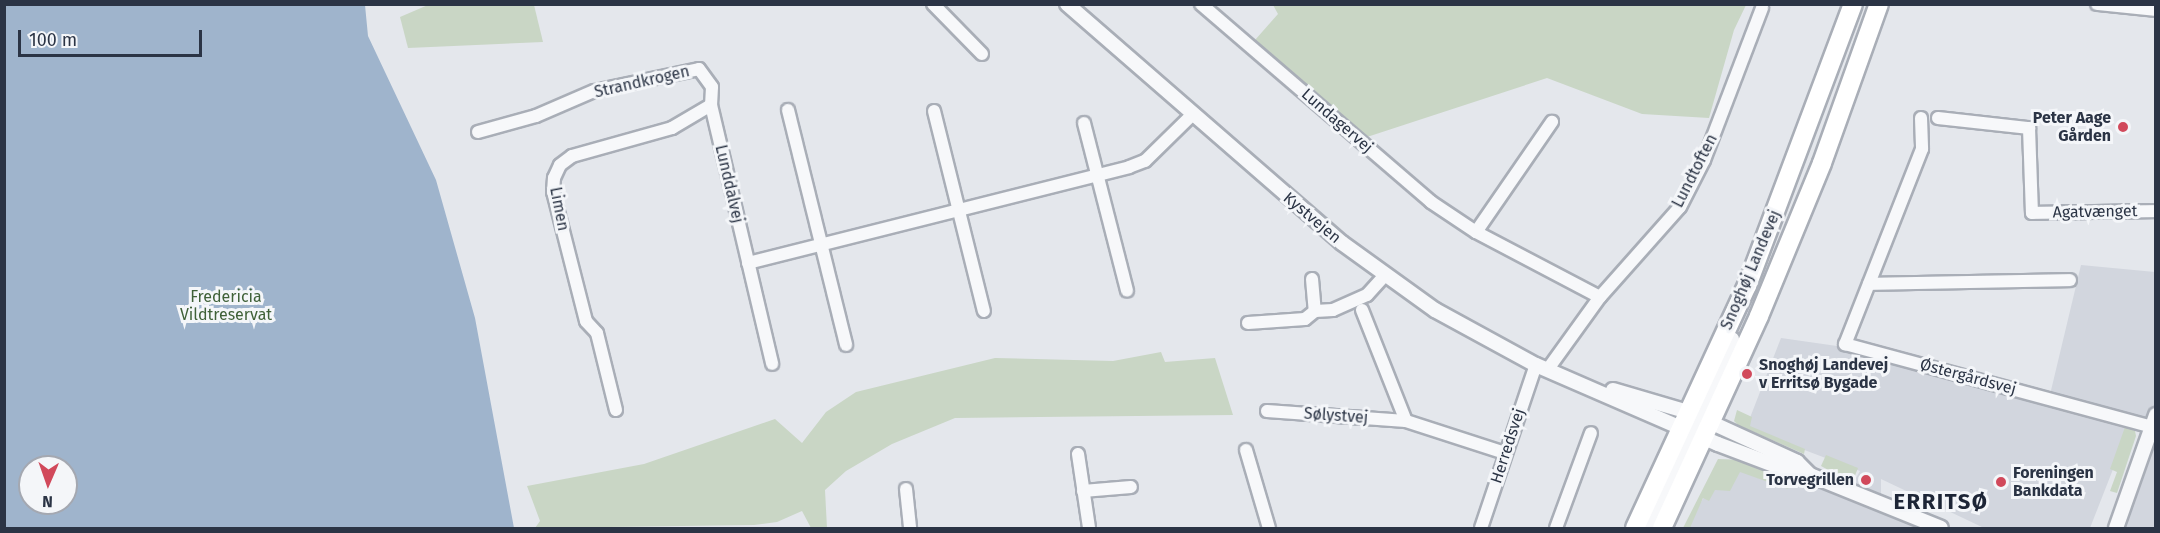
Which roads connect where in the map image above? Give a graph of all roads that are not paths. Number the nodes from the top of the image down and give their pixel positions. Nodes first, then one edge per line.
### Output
1 (933, 4) edge
2 (1067, 4) edge
3 (1201, 4) edge
4 (1853, 4) edge
5 (1879, 4) edge
6 (2097, 4) edge
7 (1762, 8) dead end
8 (2156, 10) edge
9 (982, 54) dead end
10 (711, 105) junction
11 (788, 110) dead end
12 (934, 111) dead end
13 (1192, 115) junction
14 (1921, 118) dead end
15 (1938, 118) dead end
16 (1552, 122) dead end
17 (1084, 123) dead end
18 (478, 132) dead end
19 (1097, 175) junction
20 (959, 210) junction
21 (2156, 211) edge
22 (1476, 232) junction
23 (821, 245) junction
24 (748, 263) junction
25 (1384, 276) junction
26 (1312, 279) dead end
27 (2070, 280) dead end
28 (1869, 284) junction
29 (1127, 291) dead end
30 (1600, 297) junction
31 (984, 310) dead end
32 (1362, 310) dead end
33 (1315, 311) junction
34 (1248, 323) dead end
35 (846, 345) dead end
36 (772, 364) dead end
37 (1542, 367) junction
38 (616, 410) dead end
39 (1267, 411) dead end
40 (1406, 421) junction
41 (2154, 423) edge
42 (1696, 425) junction
43 (1592, 434) dead end
44 (1246, 450) dead end
45 (1505, 453) junction
46 (1078, 454) dead end
47 (1131, 487) dead end
48 (906, 489) dead end
49 (1083, 491) junction
50 (910, 528) edge
51 (1089, 528) edge
52 (1269, 528) edge
53 (1481, 528) edge
54 (1556, 528) edge
55 (1635, 528) edge
56 (1650, 528) edge
57 (1662, 528) edge
58 (1941, 528) edge
59 (2116, 528) edge

1 - 9 street
2 - 13 street, Kystvejen
3 - 22 street, Lundagervej
4 - 42 main road, Snoghøj Landevej
5 - 42 main road, Snoghøj Landevej
6 - 8 street
7 - 30 street, Lundtoften
10 - 18 street, Strandkrogen
10 - 24 street, Lunddalvej
10 - 38 street, Limen
11 - 23 street
12 - 20 street
13 - 19 street
13 - 25 street, Kystvejen
14 - 28 street, Østergårdsvej
15 - 21 street, Agatvænget
16 - 22 street
17 - 19 street
19 - 20 street
19 - 29 street
20 - 23 street
20 - 31 street
22 - 30 street, Lundagervej
23 - 24 street
23 - 35 street
24 - 36 street, Lunddalvej
25 - 33 street
25 - 37 street, Kystvejen
26 - 33 street
27 - 28 street
28 - 41 street, Østergårdsvej
30 - 37 street, Lundtoften
32 - 40 street
33 - 34 street
37 - 42 street, Kystvejen
37 - 45 street, Herredsvej
39 - 40 street, Sølystvej
40 - 45 street, Sølystvej
41 - 59 street
42 - 55 main road, Snoghøj Landevej
42 - 56 street
42 - 57 main road, Snoghøj Landevej
42 - 58 street, Kystvejen
43 - 54 street
44 - 52 street
45 - 53 street, Herredsvej
46 - 49 street
47 - 49 street
48 - 50 street
49 - 51 street

